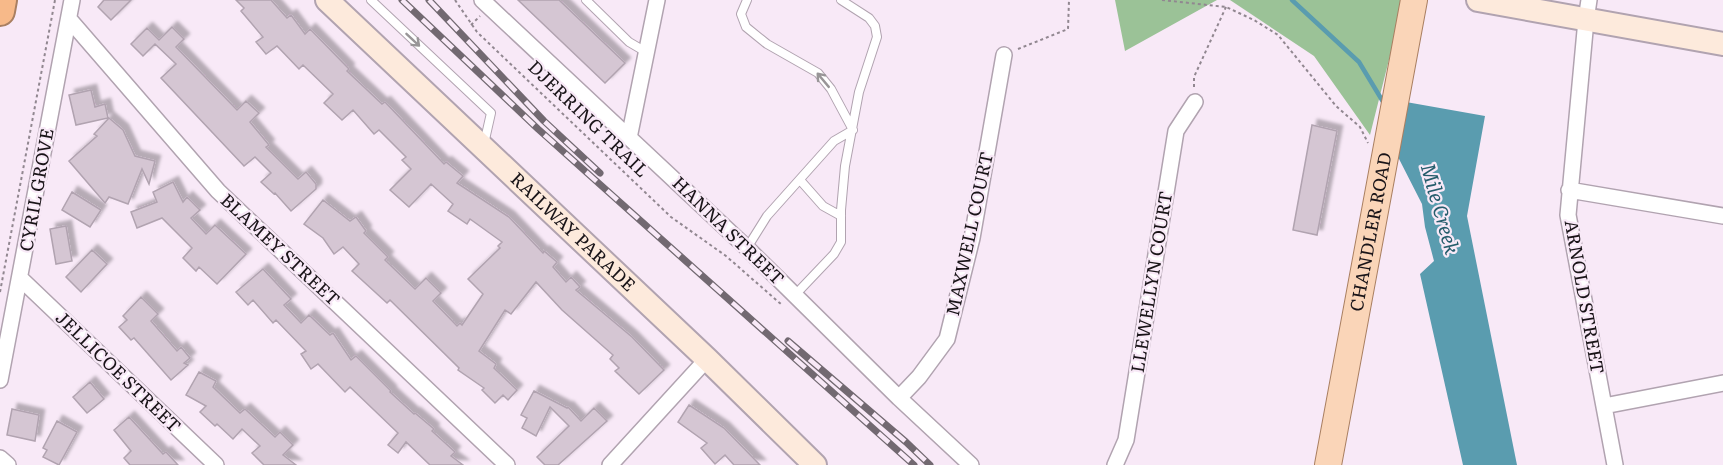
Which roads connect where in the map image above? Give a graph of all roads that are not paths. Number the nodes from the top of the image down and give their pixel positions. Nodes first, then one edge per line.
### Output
1 (2, 0) edge
2 (72, 0) edge
3 (327, 0) edge
4 (371, 0) edge
5 (482, 0) edge
6 (657, 0) edge
7 (747, 0) edge
8 (841, 0) edge
9 (1414, 0) edge
10 (1478, 0) edge
11 (588, 1) edge
12 (1588, 10) edge
13 (0, 11) edge
14 (69, 19) junction
15 (1723, 44) edge
16 (646, 52) junction
17 (1004, 55) road end
18 (1195, 102) road end
19 (853, 130) junction
20 (629, 138) junction
21 (483, 147) junction
22 (800, 180) junction
23 (1569, 190) junction
24 (841, 216) junction
25 (1723, 216) edge
26 (747, 248) junction
27 (20, 278) junction
28 (795, 295) junction
29 (707, 359) junction
30 (0, 380) edge
31 (1723, 383) edge
32 (899, 398) junction
33 (1604, 406) junction
34 (0, 458) edge
35 (8, 465) edge
36 (216, 465) edge
37 (507, 465) edge
38 (610, 465) edge
39 (815, 465) edge
40 (971, 465) edge
41 (1115, 465) edge
42 (1328, 465) edge
43 (1615, 465) edge

1 - 13 highway
2 - 14 street, CYRIL GROVE
3 - 21 main road, RAILWAY PARADE
4 -> 21 lane
5 - 20 street, HANNA STREET
6 - 16 street
19 -> 7 lane
8 - 19 lane
9 - 42 main road, CHANDLER ROAD
10 - 12 main road
11 - 16 lane
12 - 15 main road
12 - 23 street, ARNOLD STREET
14 - 27 street, CYRIL GROVE
14 - 37 street, BLAMEY STREET
16 - 20 street
17 - 32 street, MAXWELL COURT
18 - 41 street, LLEWELLYN COURT
19 - 22 lane
19 - 24 lane
20 - 26 street, HANNA STREET
21 - 29 main road, RAILWAY PARADE
22 - 24 lane
22 - 26 lane
23 - 25 street
23 - 33 street, ARNOLD STREET
24 - 28 lane
26 - 28 street, HANNA STREET
27 - 30 street, CYRIL GROVE
27 - 36 street, JELLICOE STREET
28 - 32 street, HANNA STREET
29 - 38 street
29 - 39 main road, RAILWAY PARADE
31 - 33 street
32 - 40 street, HANNA STREET
33 - 43 street, ARNOLD STREET
34 - 35 street

